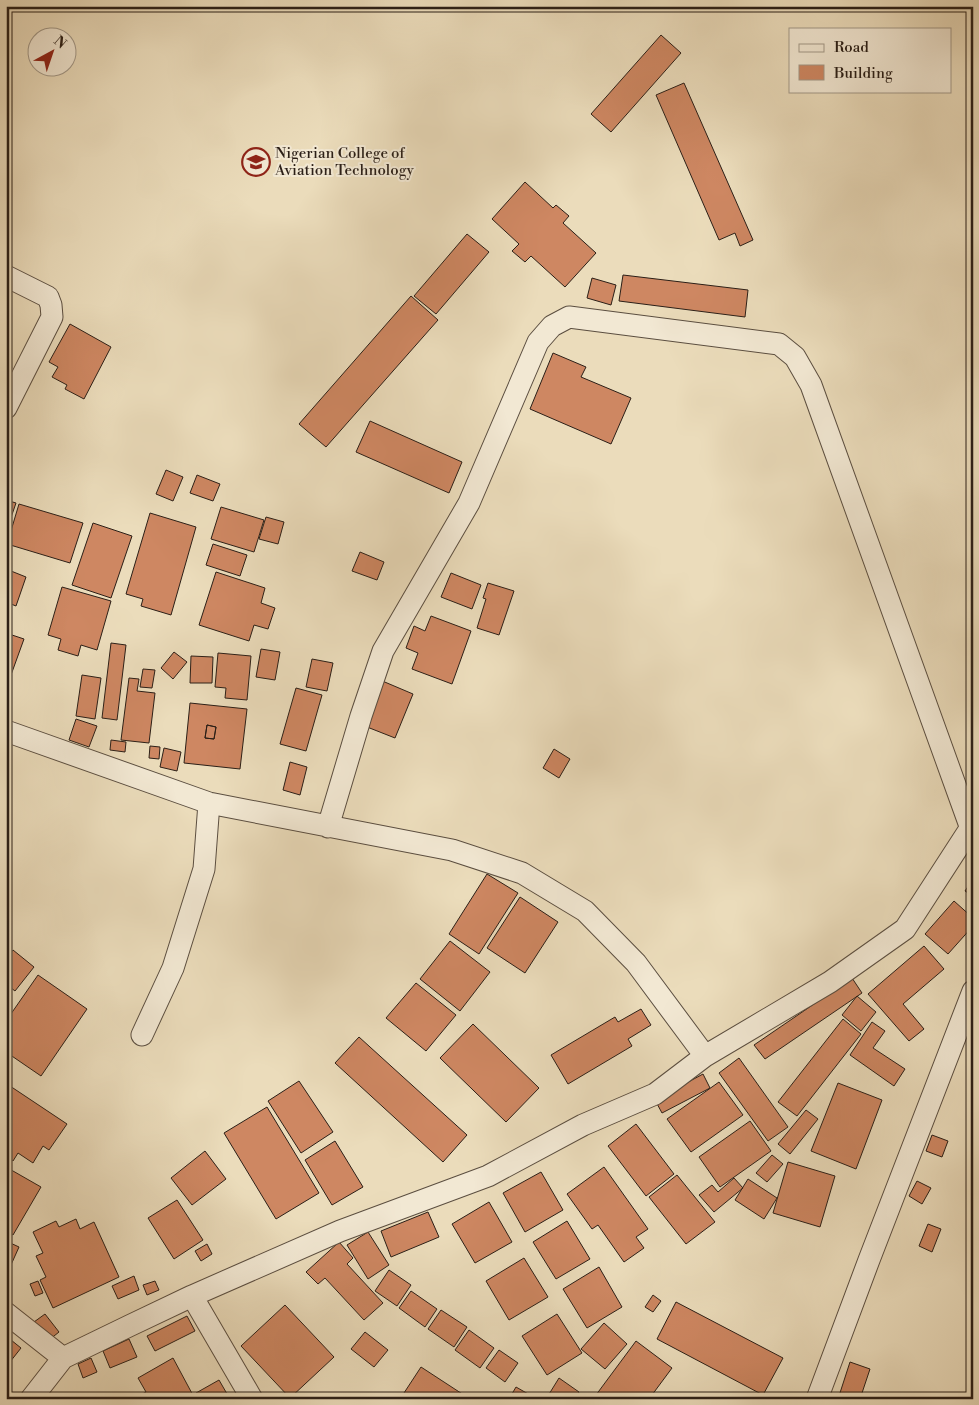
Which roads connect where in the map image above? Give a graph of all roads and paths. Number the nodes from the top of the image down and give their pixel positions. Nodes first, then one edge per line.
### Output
1 (6, 276) edge
2 (6, 408) edge
3 (6, 731) edge
4 (209, 803) junction
5 (972, 825) edge
6 (328, 827) junction
7 (973, 991) edge
8 (142, 1035) dead end
9 (705, 1056) junction
10 (192, 1296) junction
11 (6, 1313) edge
12 (63, 1358) junction
13 (31, 1399) edge
14 (252, 1399) edge
15 (817, 1399) edge

1 - 2 street
3 - 4 street
4 - 6 street
4 - 8 street
5 - 6 street
5 - 9 street
6 - 9 street
7 - 15 street
9 - 10 street
10 - 12 street
10 - 14 street
11 - 12 street
12 - 13 street

